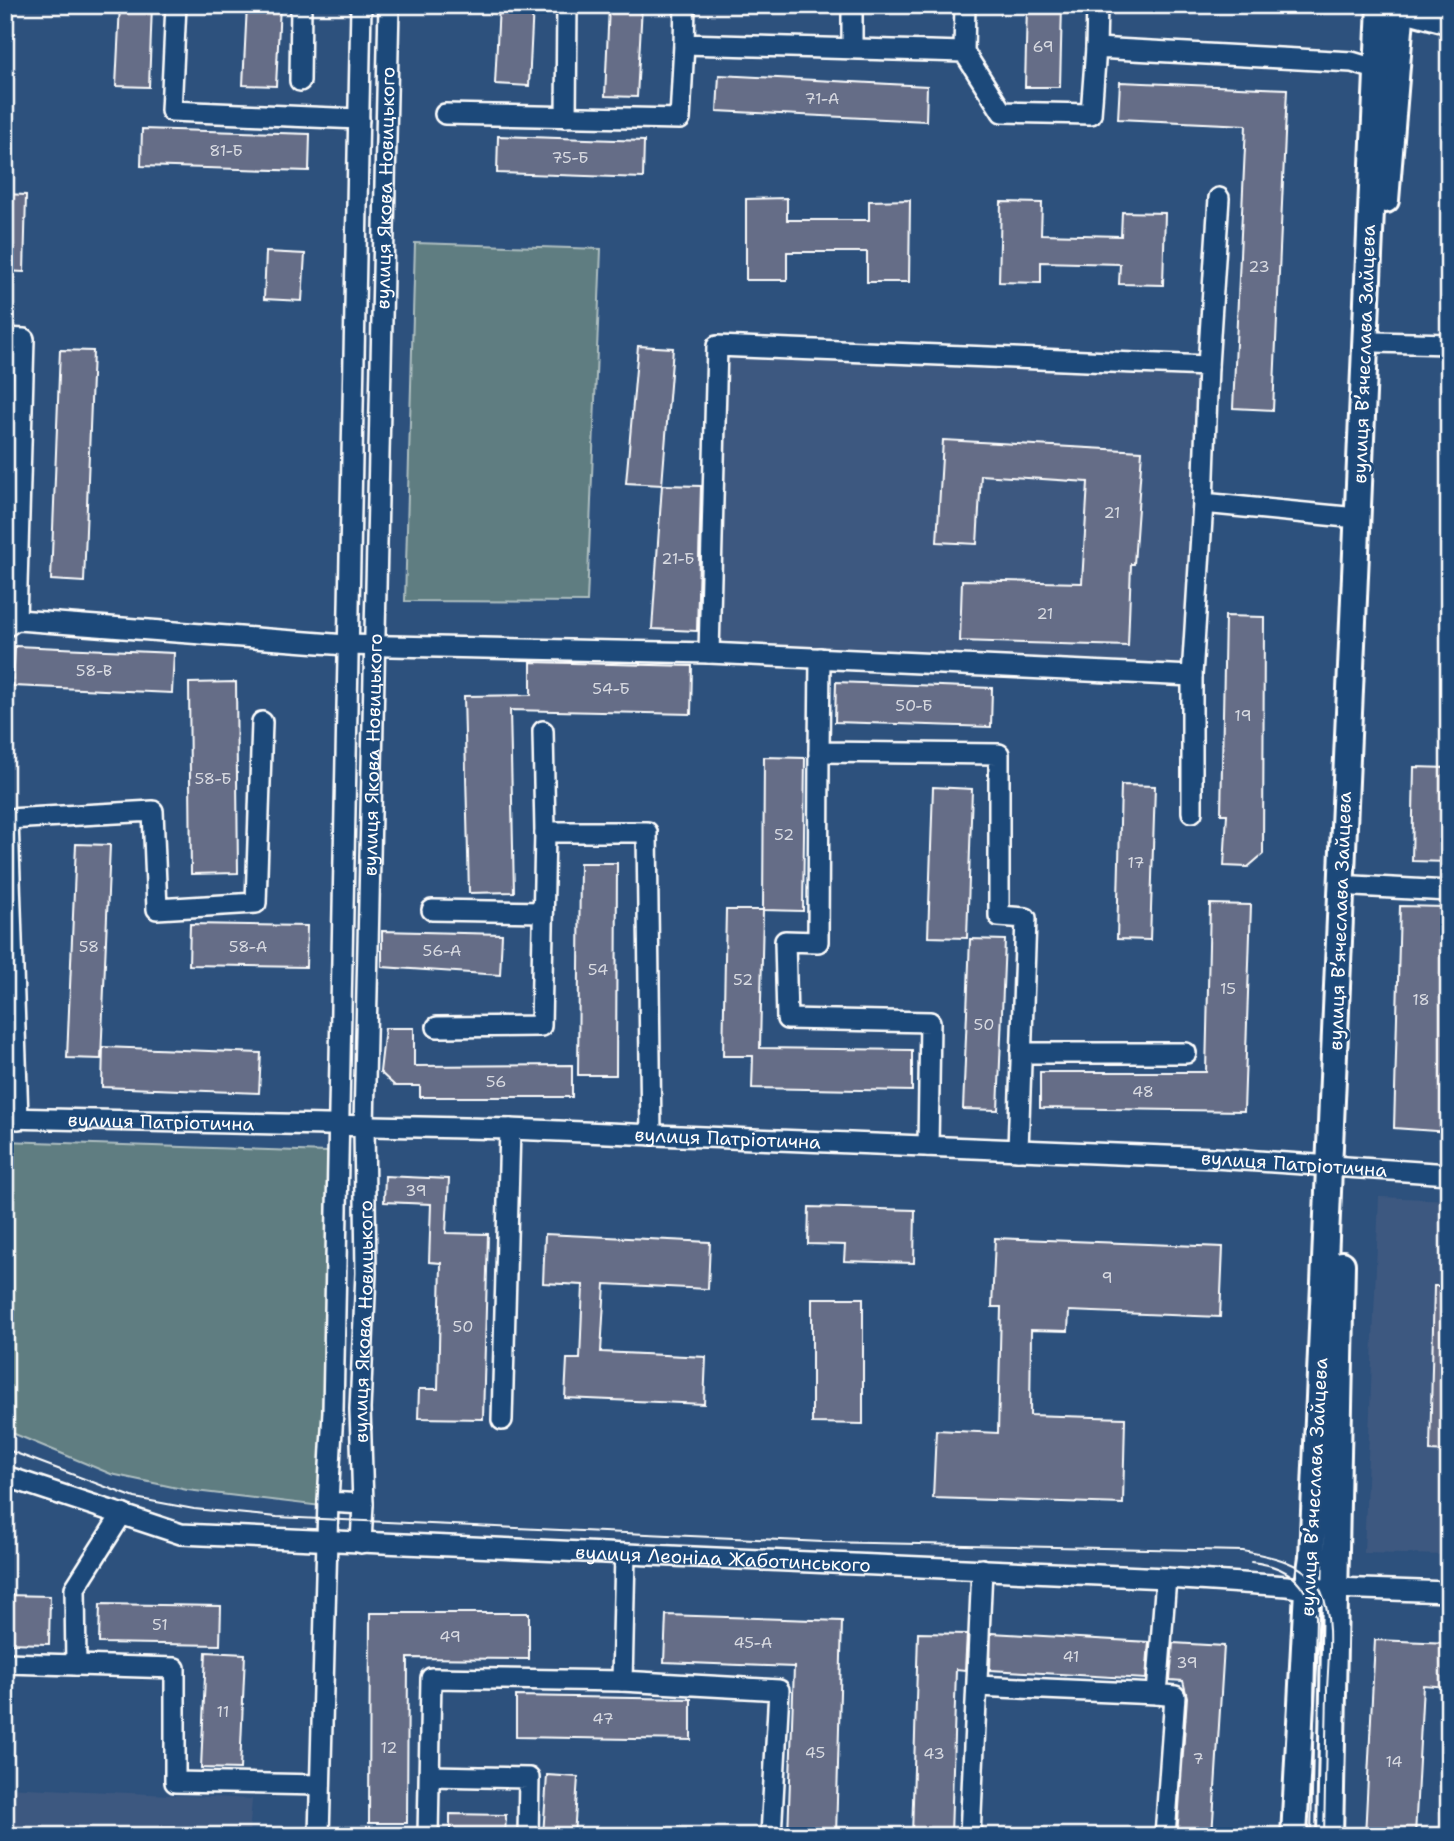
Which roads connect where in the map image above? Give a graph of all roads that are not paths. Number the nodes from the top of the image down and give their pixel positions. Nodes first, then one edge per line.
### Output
1 (176, 5) edge
2 (301, 5) edge
3 (361, 5) edge
4 (389, 5) edge
5 (567, 5) edge
6 (685, 5) edge
7 (852, 5) edge
8 (964, 5) edge
9 (1097, 5) edge
10 (1393, 6) edge
11 (1449, 21) edge
12 (684, 44) junction
13 (852, 47) junction
14 (1096, 48) junction
15 (964, 52) junction
16 (1375, 69) junction
17 (300, 81) dead end
18 (445, 114) dead end
19 (566, 117) junction
20 (359, 119) junction
21 (1219, 198) dead end
22 (5, 338) edge
23 (1375, 342) junction
24 (1449, 344) edge
25 (1208, 366) junction
26 (1203, 503) junction
27 (1357, 517) junction
28 (9, 622) edge
29 (346, 645) junction
30 (377, 646) junction
31 (709, 653) junction
32 (820, 658) junction
33 (1192, 676) junction
34 (261, 722) dead end
35 (543, 731) dead end
36 (819, 752) junction
37 (1192, 812) dead end
38 (545, 832) junction
39 (1355, 886) junction
40 (1449, 891) edge
41 (432, 910) dead end
42 (543, 912) junction
43 (437, 1027) dead end
44 (1021, 1053) junction
45 (1186, 1053) dead end
46 (12, 1119) edge
47 (338, 1125) junction
48 (364, 1126) junction
49 (510, 1129) junction
50 (651, 1135) junction
51 (928, 1146) junction
52 (1018, 1150) junction
53 (1337, 1169) junction
54 (1449, 1174) edge
55 (502, 1420) dead end
56 (5, 1476) edge
57 (328, 1502) junction
58 (363, 1504) junction
59 (122, 1514) junction
60 (327, 1541) junction
61 (361, 1543) junction
62 (625, 1554) junction
63 (982, 1569) junction
64 (1166, 1578) junction
65 (1334, 1588) junction
66 (1307, 1590) junction
67 (1449, 1592) edge
68 (5, 1663) edge
69 (76, 1665) junction
70 (622, 1682) junction
71 (977, 1686) junction
72 (1157, 1694) junction
73 (431, 1776) junction
74 (320, 1784) junction
75 (319, 1836) edge
76 (428, 1836) edge
77 (528, 1836) edge
78 (771, 1836) edge
79 (970, 1836) edge
80 (1166, 1836) edge
81 (1294, 1836) edge
82 (1330, 1836) edge

1 - 20 street
2 - 17 street
3 - 20 street, вулиця Якова Новицького
4 - 30 street, вулиця Якова Новицького
5 - 19 street
6 - 12 street
7 - 13 street
8 - 15 street
9 - 14 street
10 - 11 main road
10 - 16 main road, вулиця Вʼячеслава Зайцева
10 - 23 main road, вулиця Вʼячеслава Зайцева
12 - 13 street
12 - 19 street
13 - 15 street
14 - 15 street
14 - 16 street
16 - 27 main road, вулиця Вʼячеслава Зайцева
18 - 19 street
20 - 29 street, вулиця Якова Новицького
21 - 25 street
22 - 28 street
23 - 24 street
23 - 39 main road, вулиця Вʼячеслава Зайцева
25 - 26 street
25 - 31 street
26 - 27 street
26 - 33 street
27 - 53 main road, вулиця Вʼячеслава Зайцева
28 - 29 street
29 - 30 street
29 - 47 street, вулиця Якова Новицького
30 - 31 street
30 - 48 street, вулиця Якова Новицького
31 - 32 street
32 - 33 street
32 - 36 street
33 - 37 street
34 - 46 street
35 - 38 street
36 - 44 street
36 - 51 street
38 - 42 street
38 - 50 street
39 - 40 street
39 - 53 main road, вулиця Вʼячеслава Зайцева
41 - 42 street
42 - 43 street
44 - 45 street
44 - 52 street
46 - 47 street, вулиця Патріотична
47 - 48 street, вулиця Патріотична
47 - 57 street, вулиця Якова Новицького
48 - 49 street, вулиця Патріотична
48 - 58 street, вулиця Якова Новицького
49 - 50 street, вулиця Патріотична
49 - 55 street
50 - 51 street, вулиця Патріотична
51 - 52 street, вулиця Патріотична
52 - 53 street, вулиця Патріотична
53 - 54 street, вулиця Патріотична
53 - 65 main road, вулиця Вʼячеслава Зайцева
53 - 66 main road, вулиця Вʼячеслава Зайцева
56 - 59 street, вулиця Леоніда Жаботинського
57 - 58 street
57 - 60 street, вулиця Якова Новицького
58 - 61 street, вулиця Якова Новицького
59 - 60 street, вулиця Леоніда Жаботинського
59 - 69 street
60 - 61 street, вулиця Леоніда Жаботинського
60 - 74 street, вулиця Якова Новицького
61 - 62 street, вулиця Леоніда Жаботинського
62 - 63 street, вулиця Леоніда Жаботинського
62 - 70 street
63 - 64 street, вулиця Леоніда Жаботинського
63 - 71 street
64 - 66 street, вулиця Леоніда Жаботинського
64 - 72 street
65 - 66 street, вулиця Леоніда Жаботинського
65 - 67 street, вулиця Леоніда Жаботинського
65 - 82 main road, вулиця Вʼячеслава Зайцева
66 - 81 main road, вулиця Вʼячеслава Зайцева
68 - 69 street
69 - 74 street
70 - 73 street
70 - 78 street
71 - 72 street
71 - 79 street
72 - 80 street
73 - 76 street
73 - 77 street
74 - 75 street, вулиця Якова Новицького

